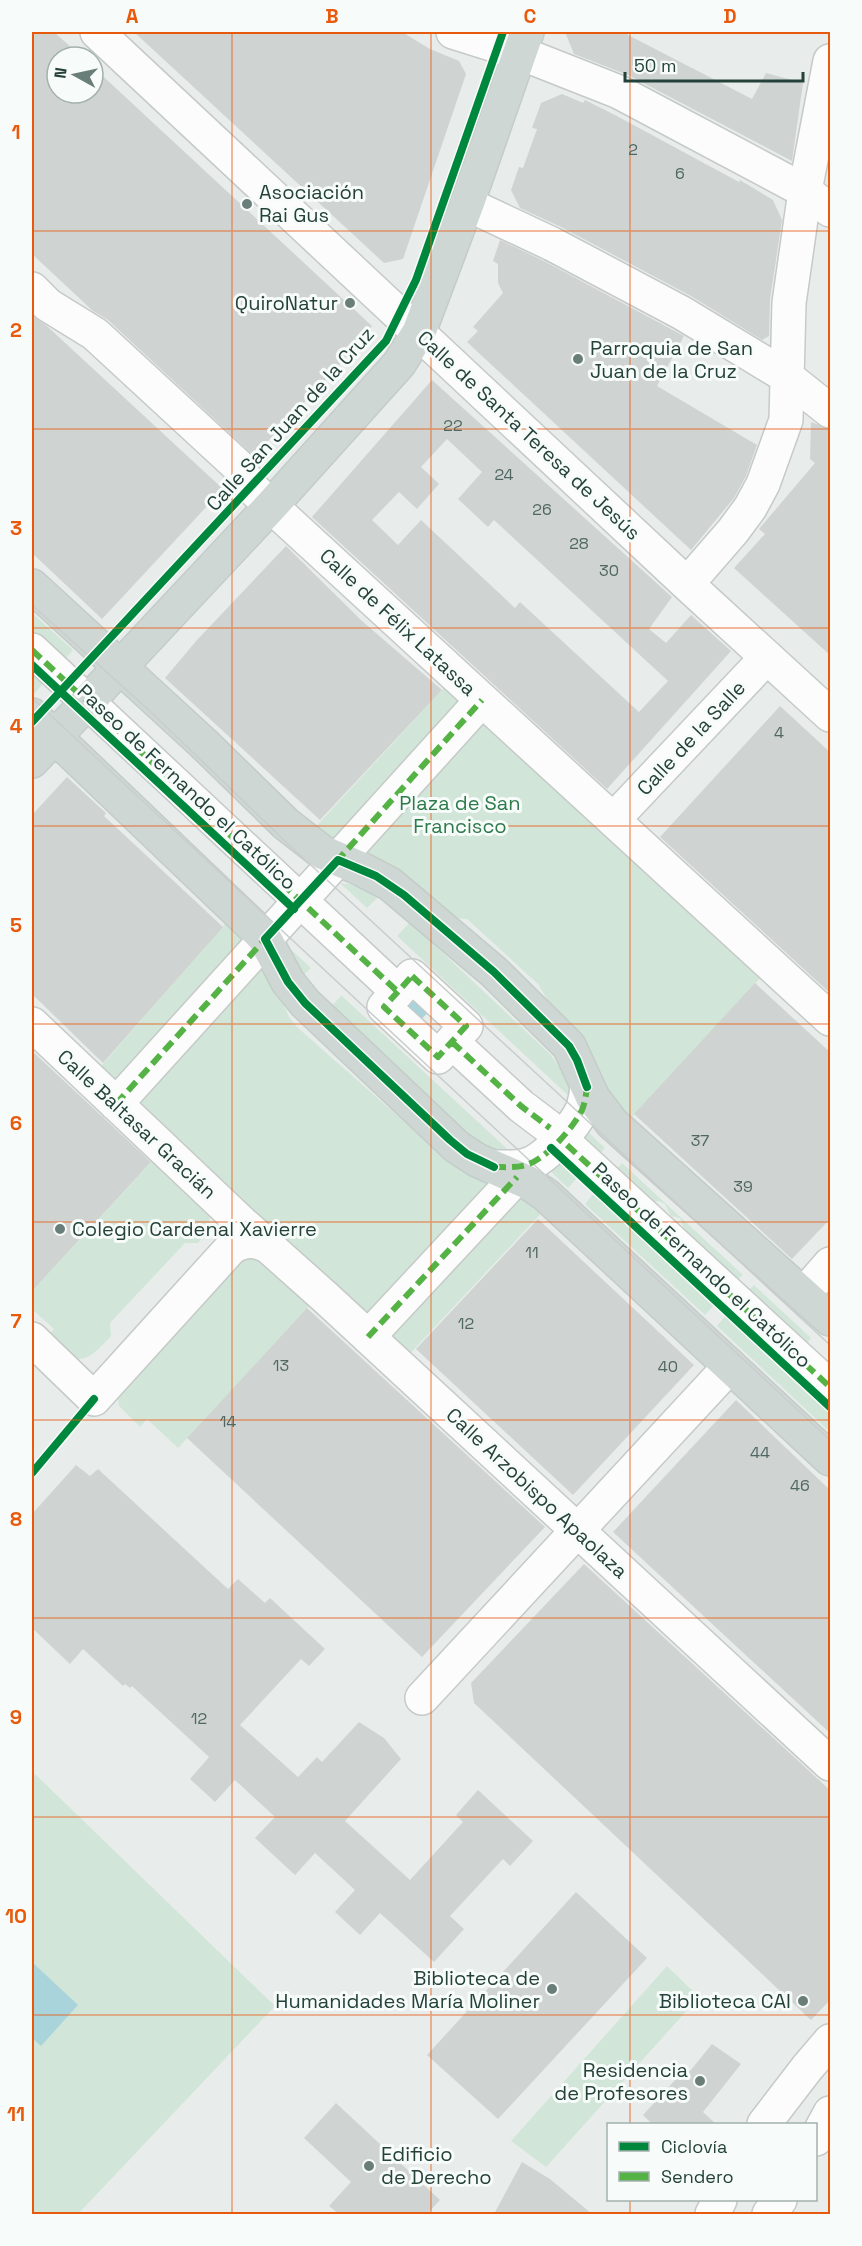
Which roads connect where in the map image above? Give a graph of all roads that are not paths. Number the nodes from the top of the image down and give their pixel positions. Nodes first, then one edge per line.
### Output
1 (98, 32) edge
2 (453, 32) edge
3 (523, 42) edge
4 (831, 61) edge
5 (818, 201) edge
6 (467, 204) junction
7 (32, 289) edge
8 (419, 332) junction
9 (786, 376) junction
10 (831, 411) edge
11 (271, 506) junction
12 (687, 584) junction
13 (32, 586) edge
14 (32, 650) edge
15 (767, 657) junction
16 (121, 667) junction
17 (482, 700) junction
18 (87, 702) junction
19 (831, 715) edge
20 (43, 726) edge
21 (32, 761) edge
22 (615, 819) junction
23 (338, 860) junction
24 (292, 892) junction
25 (265, 939) junction
26 (831, 1019) edge
27 (32, 1024) edge
28 (587, 1087) junction
29 (116, 1104) junction
30 (506, 1172) junction
31 (232, 1214) junction
32 (267, 1246) junction
33 (831, 1264) edge
34 (804, 1294) junction
35 (831, 1319) edge
36 (368, 1337) junction
37 (32, 1339) edge
38 (730, 1366) junction
39 (831, 1387) edge
40 (86, 1391) junction
41 (831, 1459) edge
42 (576, 1530) junction
43 (422, 1698) dead end
44 (831, 1764) edge
45 (826, 2056) edge
46 (831, 2113) edge
47 (765, 2123) edge
48 (817, 2137) edge
49 (779, 2201) edge
50 (769, 2214) edge

1 - 8 street, Calle de Santa Teresa de Jesús
2 - 3 street
3 - 5 street
3 - 6 main road
4 - 5 street
5 - 9 street
6 - 8 main road
6 - 9 street
7 - 11 street, Calle de Félix Latassa
8 - 11 main road
8 - 12 street, Calle de Santa Teresa de Jesús
9 - 10 street
9 - 12 street
11 - 16 main road
11 - 17 street, Calle de Félix Latassa
12 - 15 street, Calle de Santa Teresa de Jesús
13 - 16 main road, Paseo de Fernando el Católico
14 - 18 street, Paseo de Fernando el Católico
15 - 19 street, Calle de Santa Teresa de Jesús
15 - 22 street, Calle de la Salle
16 - 18 main road
16 - 23 main road, Paseo de Fernando el Católico
17 - 22 street, Calle de Félix Latassa
17 - 23 street
18 - 20 main road
18 - 24 street, Paseo de Fernando el Católico
20 - 21 main road
20 - 25 main road
22 - 26 street, Calle de Félix Latassa
23 - 24 street
23 - 28 main road, Paseo de Fernando el Católico
24 - 25 street
24 - 39 street, Paseo de Fernando el Católico
25 - 29 street
25 - 30 main road
27 - 29 street, Calle Baltasar Gracián
28 - 30 street
28 - 34 main road, Paseo de Fernando el Católico
29 - 31 street, Calle Baltasar Gracián
30 - 36 street
30 - 38 main road
31 - 32 street, Calle Arzobispo Apaolaza
31 - 40 street
32 - 36 street, Calle Arzobispo Apaolaza
32 - 40 street
33 - 34 street
34 - 35 main road, Paseo de Fernando el Católico
36 - 42 street, Calle Arzobispo Apaolaza
37 - 40 street
38 - 41 main road
38 - 42 street
42 - 43 street
42 - 44 street, Calle Arzobispo Apaolaza
45 - 47 street
46 - 48 street
49 - 50 street

